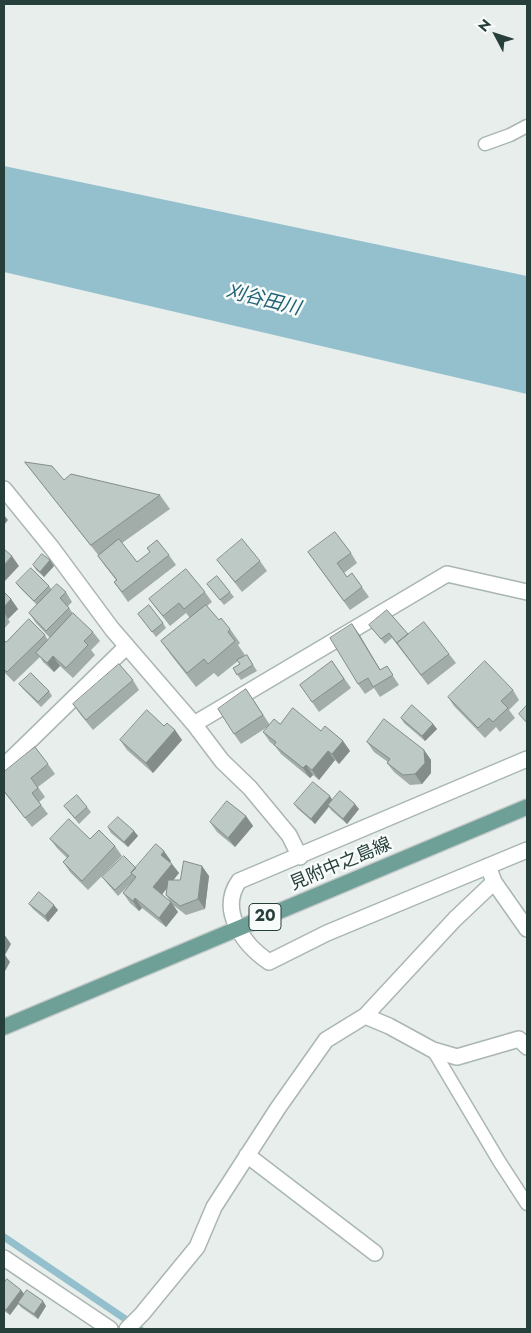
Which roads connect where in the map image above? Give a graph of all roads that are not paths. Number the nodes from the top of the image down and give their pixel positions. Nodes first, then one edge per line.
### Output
1 (527, 126) edge
2 (485, 144) dead end
3 (4, 489) edge
4 (527, 592) edge
5 (127, 646) junction
6 (194, 724) junction
7 (527, 759) edge
8 (4, 766) edge
9 (527, 807) edge
10 (527, 850) edge
11 (300, 857) junction
12 (488, 866) junction
13 (494, 882) junction
14 (236, 929) junction
15 (527, 929) edge
16 (365, 1016) junction
17 (4, 1028) edge
18 (527, 1047) edge
19 (433, 1050) junction
20 (247, 1155) junction
21 (527, 1204) edge
22 (375, 1253) dead end
23 (4, 1258) edge
24 (110, 1329) edge
25 (127, 1329) edge

1 - 2 lane
3 - 5 street
4 - 6 street
5 - 6 street
5 - 8 street
6 - 11 street
7 - 11 street
9 - 14 main road, 見附中之島線 / 20
10 - 12 street
11 - 14 street
12 - 13 street
12 - 14 street
13 - 15 street
13 - 16 street
14 - 17 main road, 見附中之島線 / 20
16 - 19 street
16 - 20 street
18 - 19 street
19 - 21 lane
20 - 22 street
20 - 25 street
23 - 24 street

